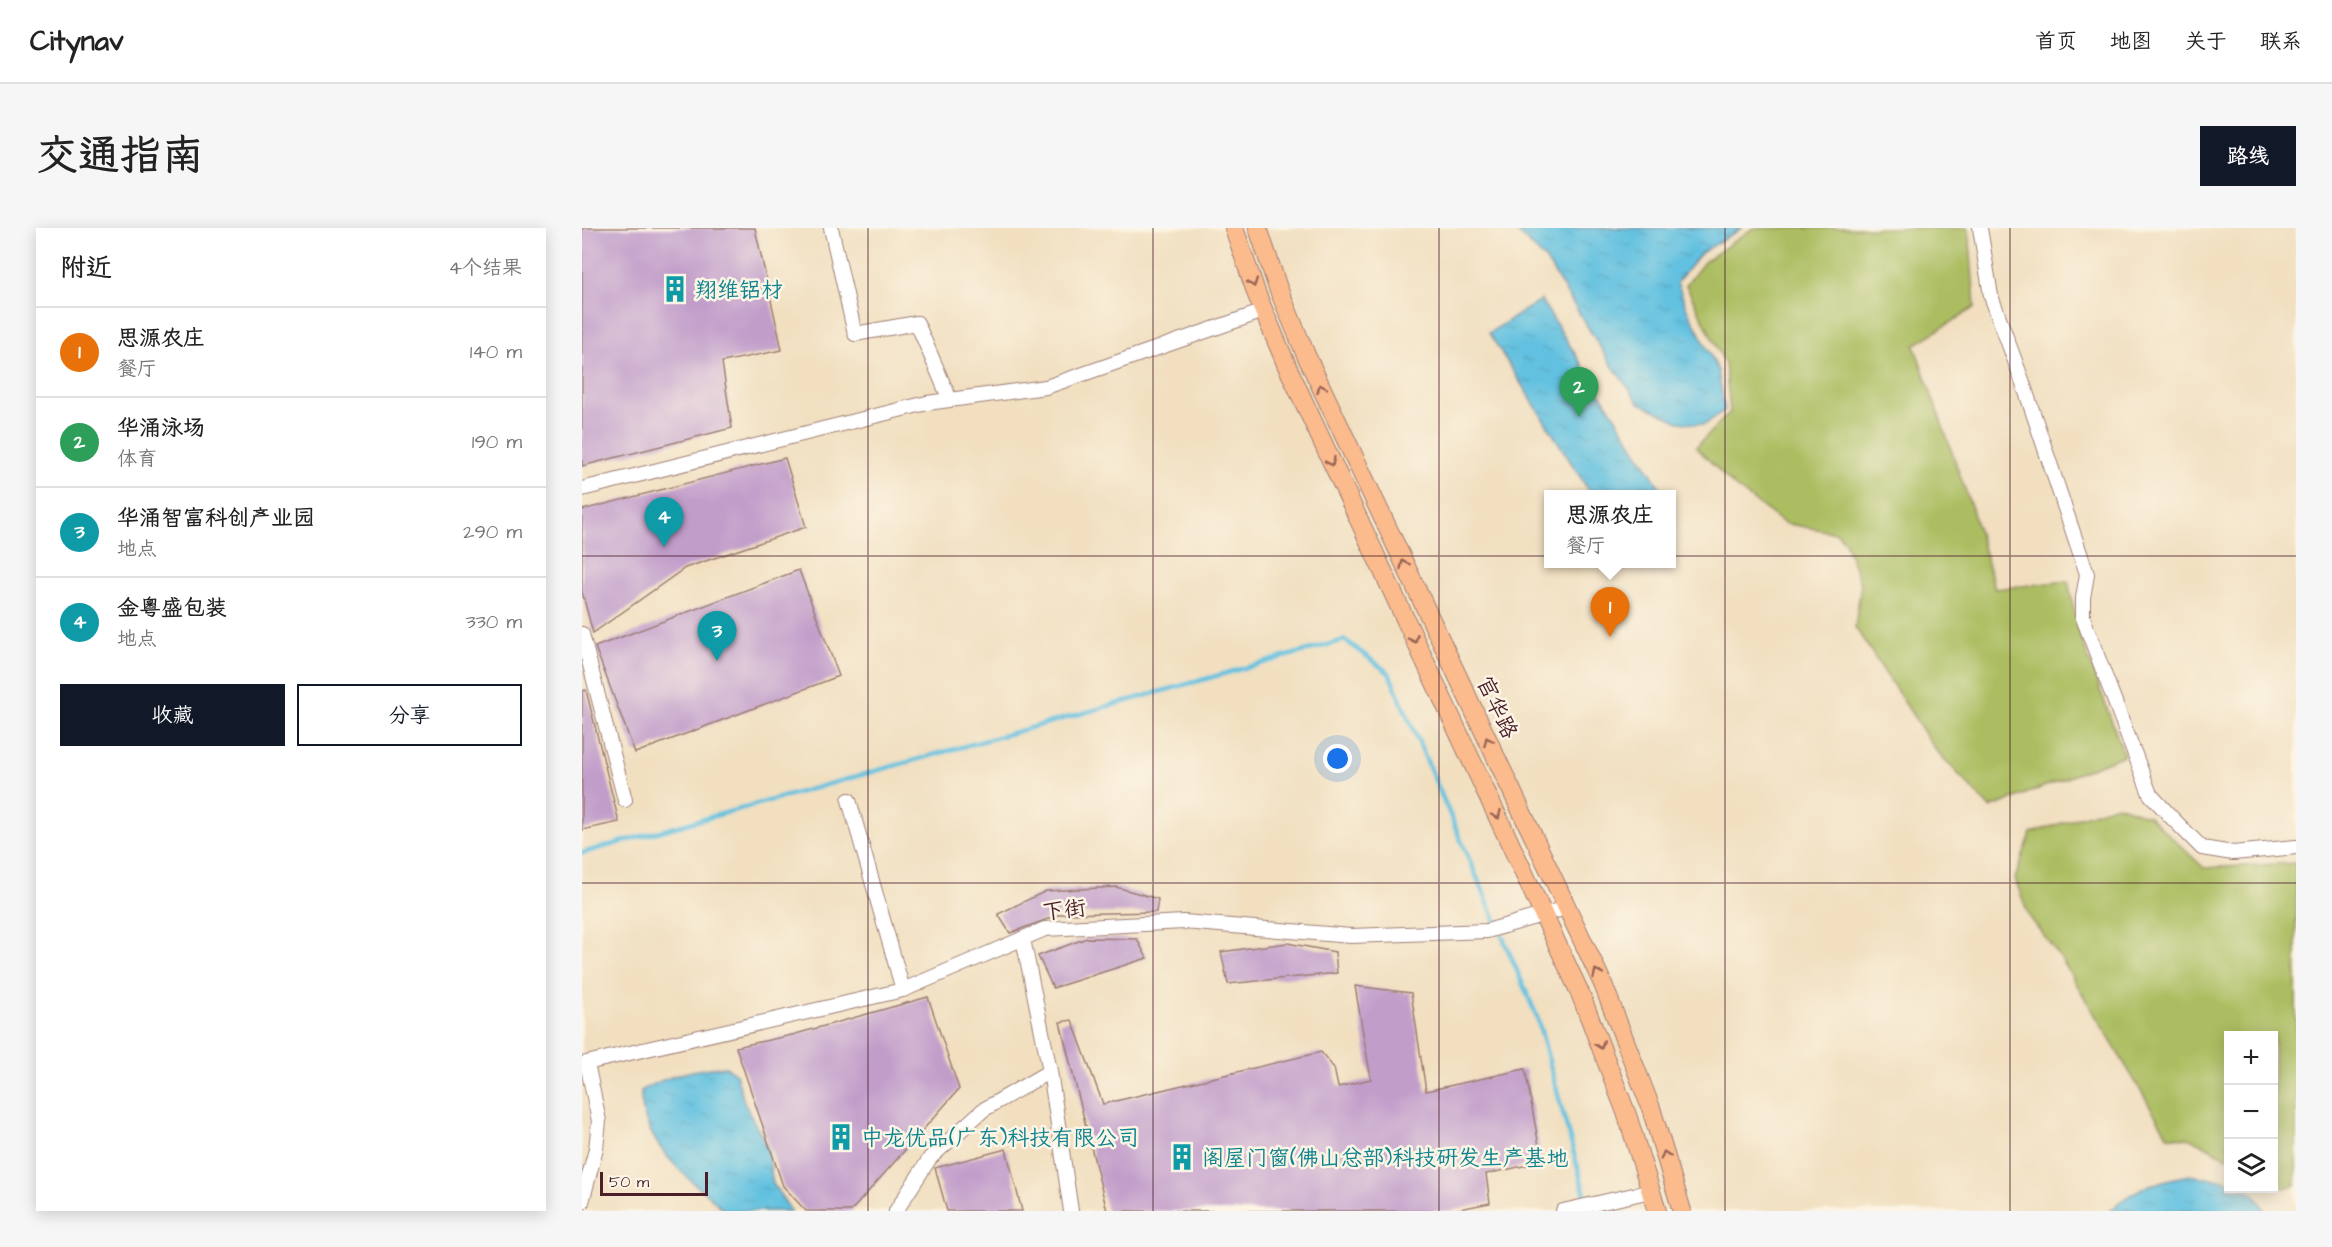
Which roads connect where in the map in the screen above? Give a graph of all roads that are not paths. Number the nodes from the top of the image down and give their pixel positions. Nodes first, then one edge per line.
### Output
1 (831, 228) edge
2 (1234, 228) edge
3 (1258, 228) edge
4 (1980, 228) edge
5 (1264, 311) junction
6 (950, 400) junction
7 (582, 489) edge
8 (582, 634) edge
9 (625, 800) dead end
10 (849, 800) dead end
11 (2296, 847) edge
12 (1566, 908) junction
13 (1543, 915) junction
14 (1023, 939) junction
15 (903, 990) junction
16 (585, 1063) edge
17 (1050, 1071) junction
18 (1651, 1191) junction
19 (582, 1202) edge
20 (896, 1211) edge
21 (1071, 1211) edge
22 (1563, 1211) edge
23 (1657, 1211) edge
24 (1682, 1211) edge

1 - 6 street
2 -> 5 main road
12 -> 3 main road, 官华路
4 - 11 street
5 - 6 street
5 -> 13 main road
6 - 7 street
8 - 9 street
10 - 15 street
12 - 13 street, 下街
24 -> 12 main road, 官华路
13 - 14 street, 下街
13 -> 18 main road
14 - 15 street, 下街
14 - 17 street
15 - 16 street, 下街
16 - 19 street
17 - 20 street
17 - 21 street
18 - 22 street
18 - 23 main road

